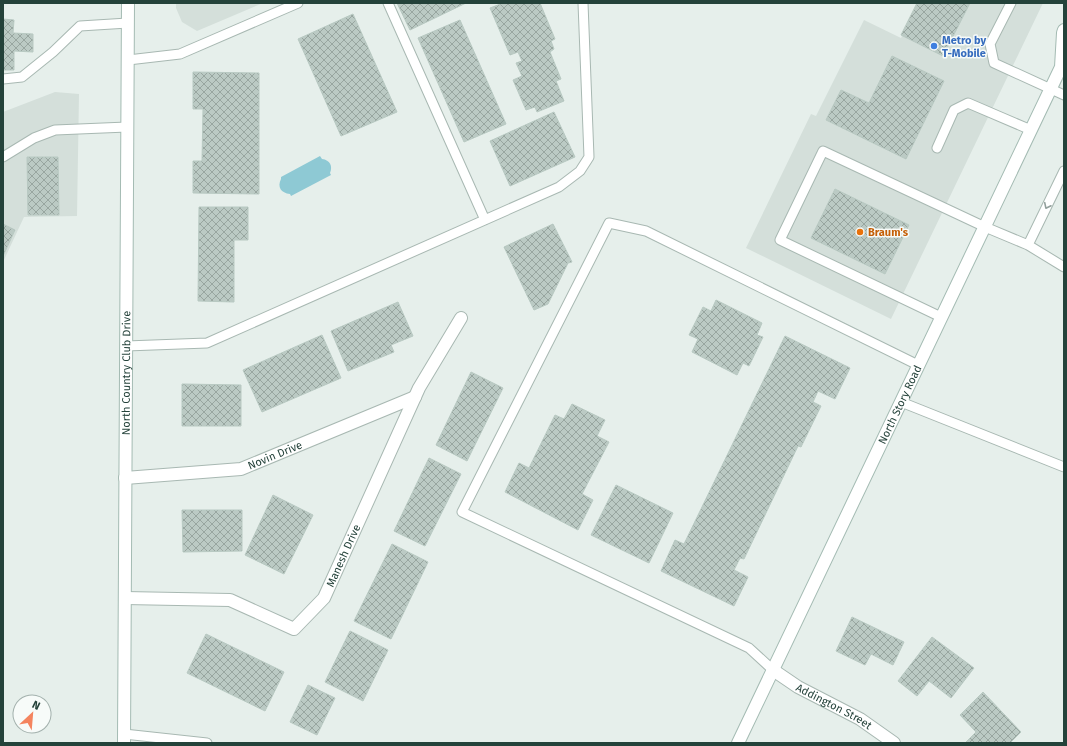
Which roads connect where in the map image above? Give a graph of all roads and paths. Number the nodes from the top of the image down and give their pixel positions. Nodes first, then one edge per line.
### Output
1 (128, 3) edge
2 (298, 3) edge
3 (388, 3) edge
4 (583, 3) edge
5 (1011, 3) edge
6 (128, 24) junction
7 (1064, 30) edge
8 (128, 60) junction
9 (1063, 66) edge
10 (3, 79) edge
11 (1050, 90) junction
12 (1064, 95) edge
13 (127, 127) junction
14 (1031, 130) junction
15 (936, 148) dead end
16 (3, 156) edge
17 (1064, 171) edge
18 (485, 220) junction
19 (984, 226) junction
20 (1028, 245) junction
21 (1064, 267) edge
22 (942, 317) junction
23 (462, 318) dead end
24 (126, 346) junction
25 (918, 365) junction
26 (415, 397) junction
27 (901, 402) junction
28 (1064, 467) edge
29 (125, 478) junction
30 (125, 598) junction
31 (774, 670) junction
32 (124, 738) edge
33 (207, 743) edge
34 (738, 743) edge
35 (894, 743) edge

1 - 6 street, North Country Club Drive
2 - 8 lane
3 - 18 lane
4 - 18 lane
5 - 11 lane
6 - 8 street, North Country Club Drive
6 - 10 lane
7 - 9 street, North Story Road
8 - 13 street, North Country Club Drive
9 - 11 street, North Story Road
11 - 12 lane
11 - 14 street, North Story Road
13 - 16 lane
13 - 24 street, North Country Club Drive
14 - 15 lane
14 - 19 street, North Story Road
17 -> 20 lane
18 - 24 lane
19 - 20 lane
19 - 22 street, North Story Road
19 - 22 lane
20 - 21 lane
22 - 25 street, North Story Road
23 - 26 street, Manesh Drive
24 - 29 street, North Country Club Drive
25 - 27 street, North Story Road
25 - 31 lane
26 - 29 street, Novin Drive
26 - 30 street, Manesh Drive
27 - 28 lane
27 - 31 street, North Story Road
29 - 30 street, North Country Club Drive
30 - 32 street, North Country Club Drive
31 - 34 street, North Story Road
31 - 35 street, Addington Street
32 - 33 lane

